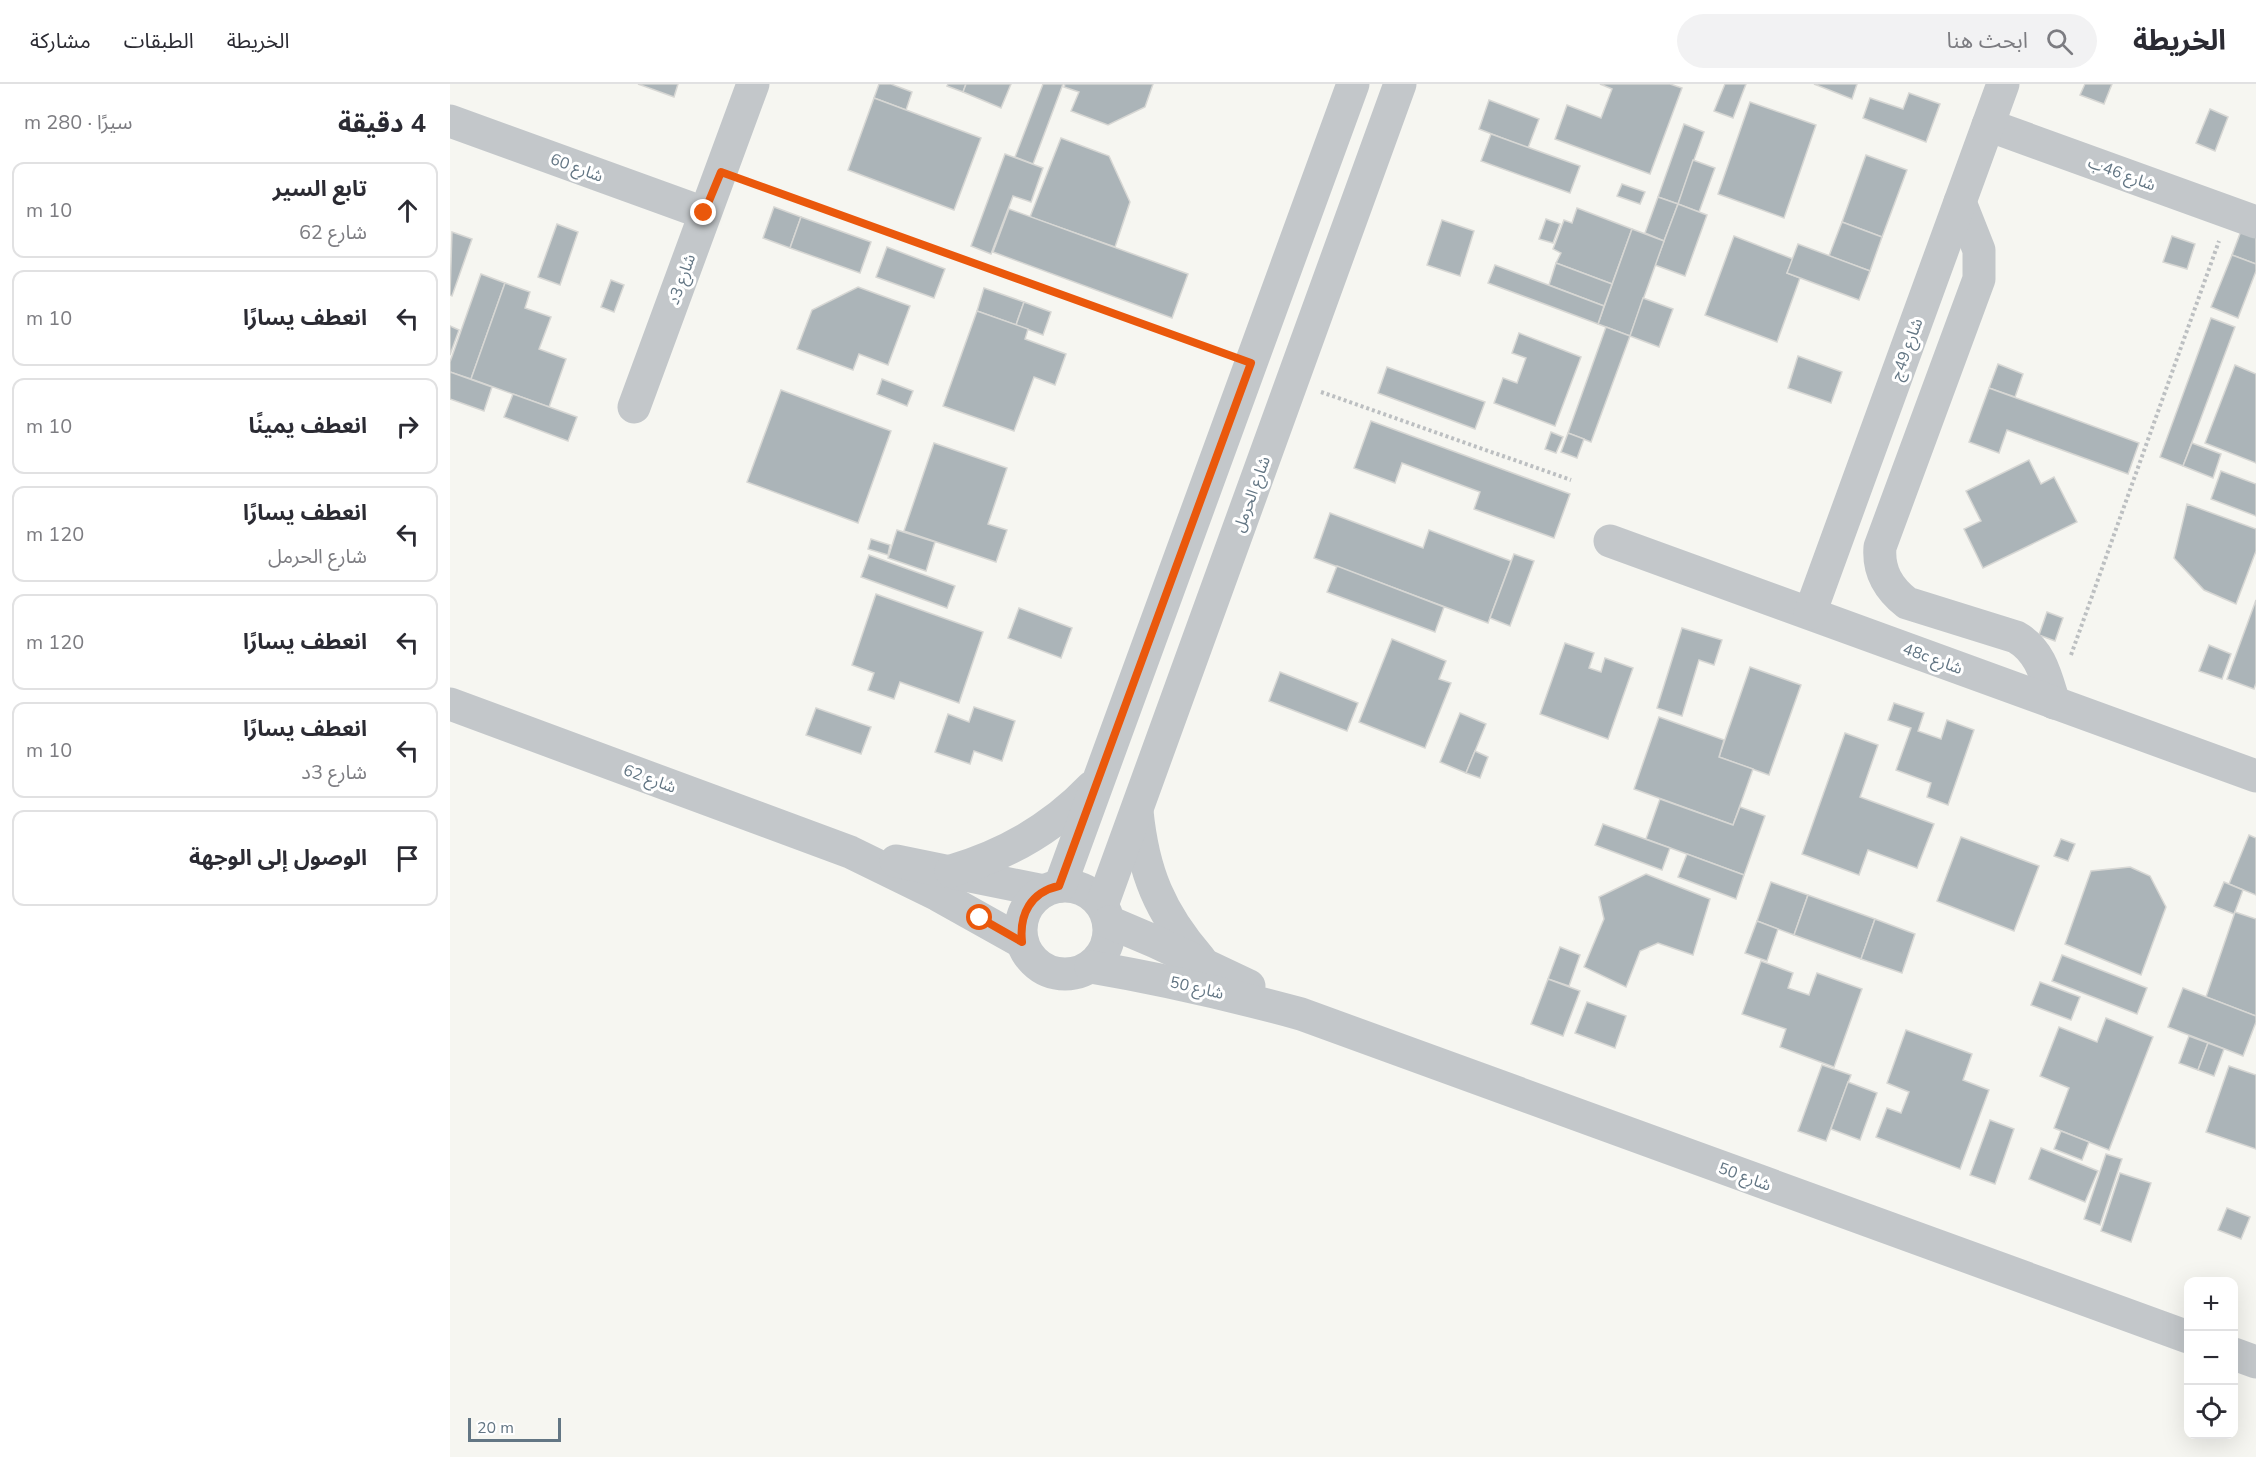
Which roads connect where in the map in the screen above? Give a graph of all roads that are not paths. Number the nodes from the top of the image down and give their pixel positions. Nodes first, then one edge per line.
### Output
1 (753, 84) edge
2 (1353, 84) edge
3 (1400, 84) edge
4 (2003, 84) edge
5 (450, 121) edge
6 (1988, 125) junction
7 (1960, 202) junction
8 (704, 213) junction
9 (2243, 217) edge
10 (634, 407) dead end
11 (1610, 541) dead end
12 (1810, 613) junction
13 (2054, 703) junction
14 (450, 704) edge
15 (2256, 776) edge
16 (1098, 781) junction
17 (1137, 808) junction
18 (850, 852) junction
19 (950, 871) junction
20 (1052, 888) junction
21 (1105, 913) junction
22 (1022, 942) junction
23 (1203, 963) junction
24 (1091, 967) junction
25 (1301, 1014) junction
26 (2184, 1336) edge
27 (2238, 1355) edge
28 (2256, 1362) edge

1 - 8 street, شارع 3د
2 - 16 street
3 - 17 street, شارع الحرمل
4 - 6 street, شارع 49ج
5 - 8 street, شارع 60
6 - 7 street, شارع 49ج
6 - 9 street, شارع 46ب
7 - 12 street, شارع 49ج
7 - 13 street
8 - 10 street, شارع 3د
11 - 12 street, 48c شارع
12 - 13 street, 48c شارع
13 - 15 street, 48c شارع
14 - 18 street, شارع 62
16 - 19 street
16 - 20 street
17 - 21 street, شارع الحرمل
17 - 23 street
18 - 19 street, شارع 62
18 - 22 street, شارع 62
19 - 20 street, شارع 62
20 - 21 street
20 - 22 street
21 - 23 street, شارع 50
21 - 24 street
22 - 24 street
23 - 25 street, شارع 50
24 - 25 street, شارع 50
25 - 26 street, شارع 50
27 - 28 street

